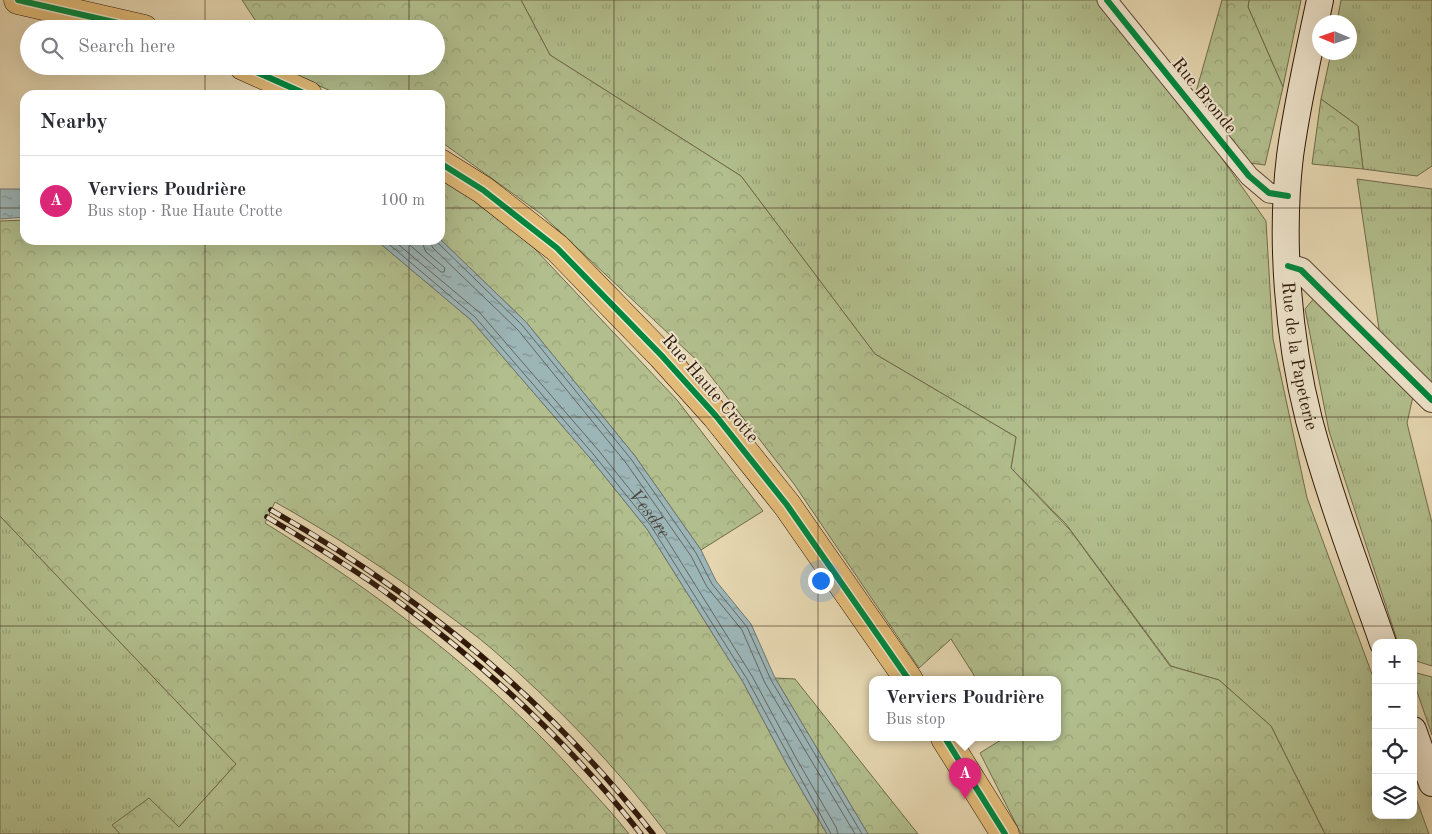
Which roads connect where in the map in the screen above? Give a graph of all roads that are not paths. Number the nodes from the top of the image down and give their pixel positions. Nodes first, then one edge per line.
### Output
1 (18, 0) edge
2 (1107, 0) edge
3 (1320, 0) edge
4 (105, 20) edge
5 (263, 75) edge
6 (297, 90) edge
7 (445, 166) edge
8 (1288, 196) junction
9 (1288, 266) junction
10 (1432, 400) edge
11 (1382, 639) edge
12 (906, 676) edge
13 (947, 741) edge
14 (1417, 741) edge
15 (1432, 783) edge
16 (1005, 834) edge

1 - 4 main road
2 - 8 street, Rue Bronde
3 - 8 main road, Rue de la Papeterie
5 - 6 main road
7 - 12 main road, Rue Haute Crotte
8 - 9 main road, Rue de la Papeterie
9 - 10 street
9 - 11 main road, Rue de la Papeterie
13 - 16 main road
14 - 15 main road

